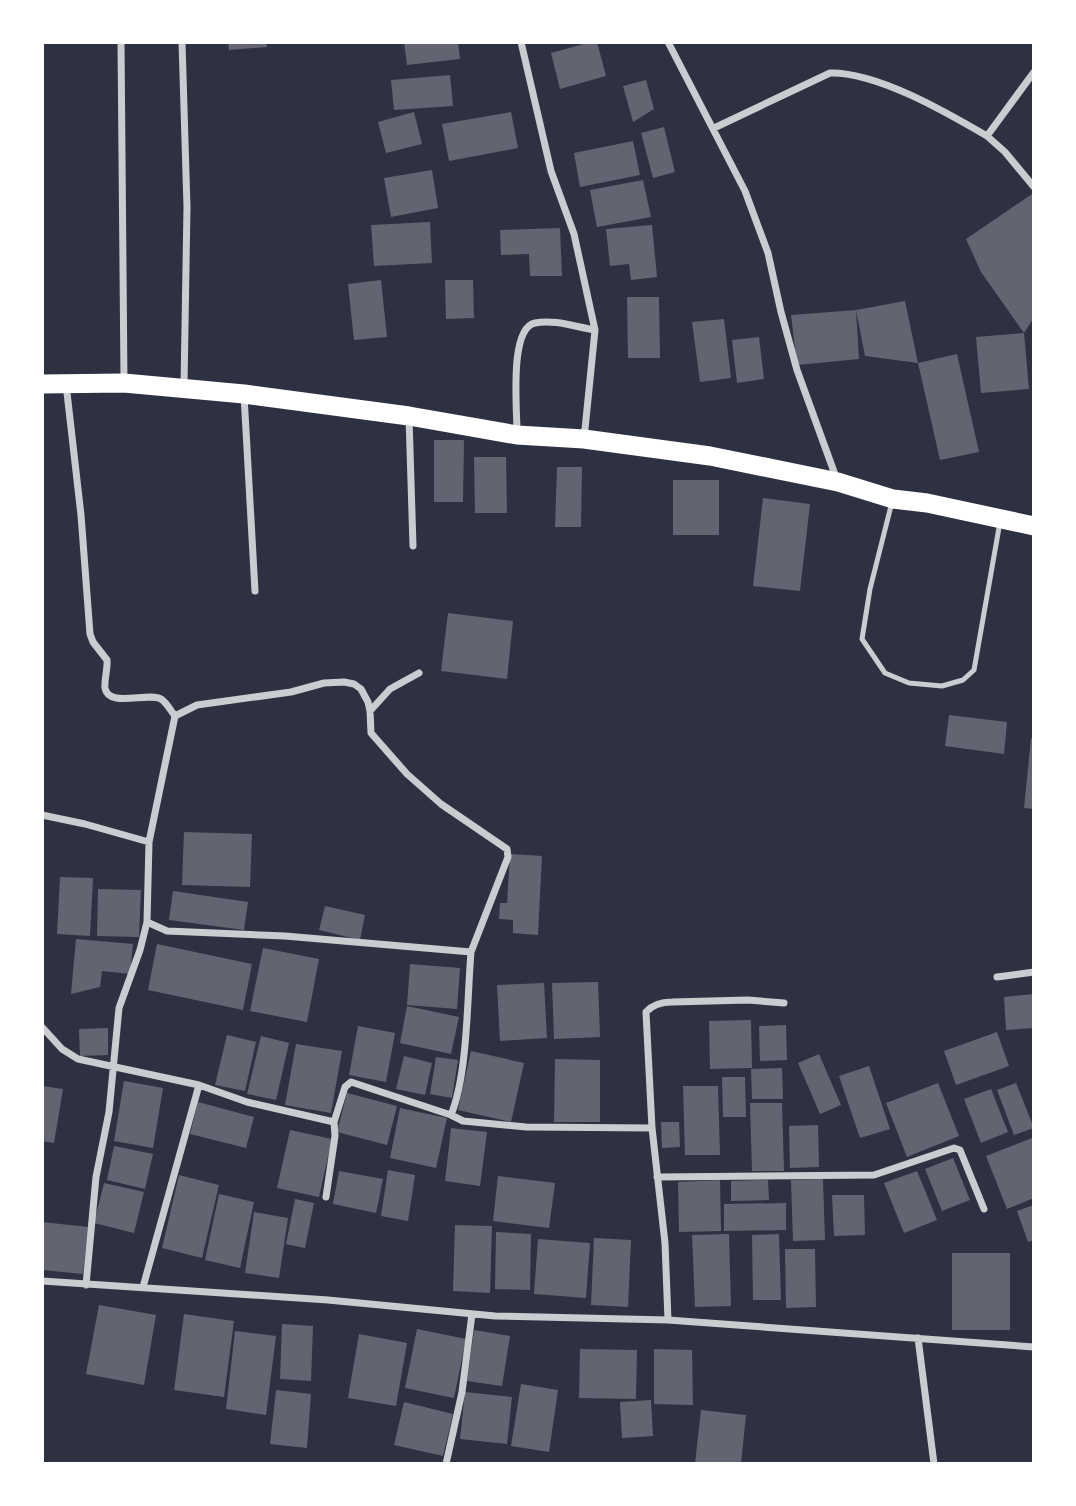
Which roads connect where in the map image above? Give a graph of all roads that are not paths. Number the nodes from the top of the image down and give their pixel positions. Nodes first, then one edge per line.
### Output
1 (121, 42) edge
2 (181, 42) edge
3 (521, 42) edge
4 (668, 42) edge
5 (1034, 72) edge
6 (714, 128) junction
7 (987, 136) junction
8 (1034, 187) edge
9 (595, 330) junction
10 (66, 383) junction
11 (124, 383) junction
12 (42, 384) edge
13 (184, 390) junction
14 (244, 394) junction
15 (410, 416) junction
16 (517, 435) junction
17 (583, 439) junction
18 (838, 482) junction
19 (893, 499) junction
20 (1000, 519) junction
21 (1034, 526) edge
22 (412, 546) dead end
23 (254, 591) dead end
24 (419, 673) dead end
25 (370, 711) junction
26 (174, 716) junction
27 (42, 815) edge
28 (149, 842) junction
29 (147, 922) junction
30 (471, 952) junction
31 (1034, 972) edge
32 (997, 977) dead end
33 (784, 1003) dead end
34 (42, 1027) edge
35 (113, 1066) junction
36 (199, 1085) junction
37 (450, 1115) junction
38 (334, 1122) junction
39 (652, 1129) junction
40 (657, 1177) junction
41 (326, 1197) dead end
42 (984, 1209) dead end
43 (42, 1282) edge
44 (86, 1285) junction
45 (143, 1287) junction
46 (472, 1314) junction
47 (667, 1320) junction
48 (919, 1338) junction
49 (1034, 1347) edge
50 (446, 1464) edge
51 (934, 1464) edge

1 - 11 street
2 - 13 street
3 - 9 street
4 - 6 street
5 - 7 street
6 - 7 street
6 - 18 street
7 - 8 street
9 - 16 street
9 - 17 street
10 - 11 highway
10 - 12 highway
10 - 26 street
11 - 13 highway
13 - 14 highway
14 - 15 highway
14 - 23 street
15 - 16 highway
15 - 22 street
16 - 17 highway
17 - 18 highway
18 - 19 highway
19 - 20 highway
19 - 20 lane
20 - 21 highway
24 - 25 street
25 - 26 street
25 - 30 street
26 - 28 street
27 - 28 street
28 - 29 street
29 - 30 street
29 - 35 street
30 - 37 street
31 - 32 street
33 - 39 street
34 - 35 street
35 - 36 street
35 - 44 street
36 - 38 street
36 - 45 street
37 - 38 street
37 - 39 street
38 - 41 street
39 - 40 street
40 - 42 street
40 - 47 street
43 - 44 street
44 - 45 street
45 - 46 street
46 - 47 street
46 - 50 street
47 - 48 street
48 - 49 street
48 - 51 street

